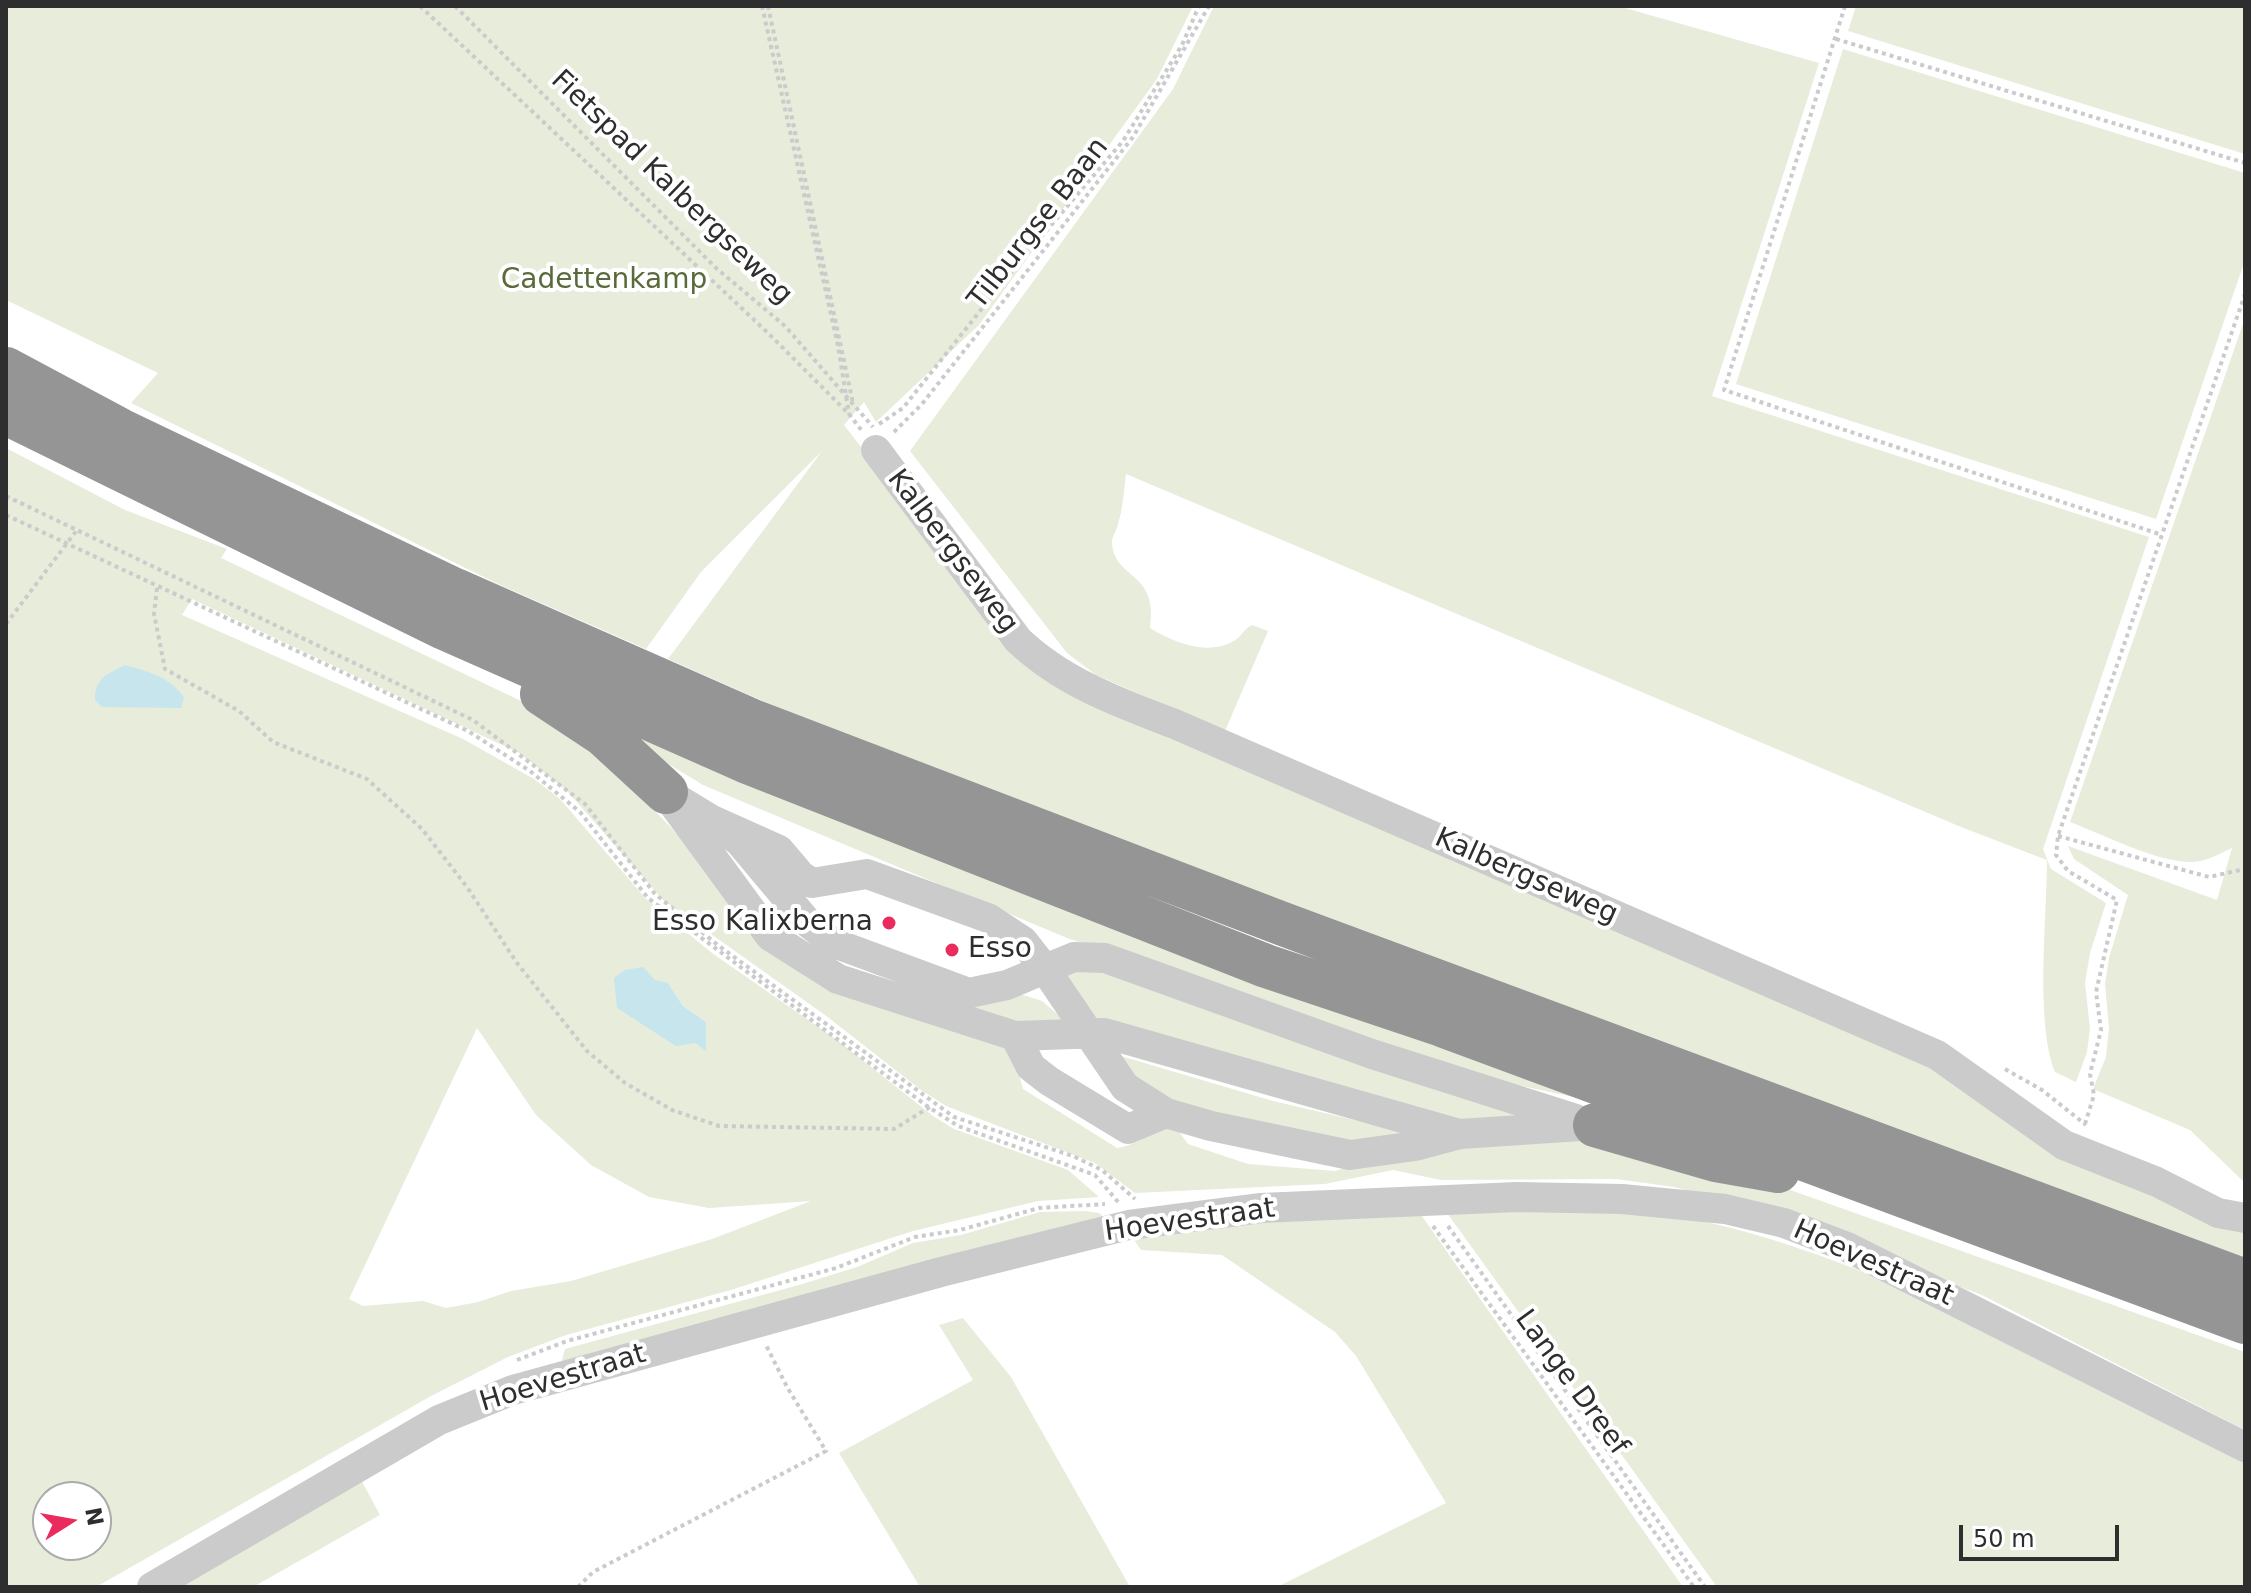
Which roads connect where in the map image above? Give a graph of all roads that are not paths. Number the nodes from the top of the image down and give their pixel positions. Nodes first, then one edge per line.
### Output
1 (6, 369) edge
2 (6, 413) edge
3 (874, 439) road end
4 (444, 628) junction
5 (666, 792) junction
6 (712, 820) junction
7 (1045, 969) junction
8 (1087, 1033) junction
9 (1015, 1036) junction
10 (1166, 1113) junction
11 (1595, 1125) junction
12 (1460, 1134) junction
13 (1893, 1192) junction
14 (2245, 1218) edge
15 (2245, 1281) edge
16 (2245, 1322) edge
17 (2245, 1447) edge
18 (152, 1587) edge

1 - 15 highway
2 - 4 highway
3 - 14 street, Kalbergseweg
4 - 5 highway
4 - 13 highway
5 - 6 street
5 - 9 street
6 - 7 street
6 - 7 street
7 - 8 street
7 - 11 street
8 - 9 street
8 - 10 street
8 - 12 street
9 - 10 street
10 - 12 street
11 - 12 street
11 - 13 highway
13 - 16 highway
17 - 18 street, Hoevestraat

